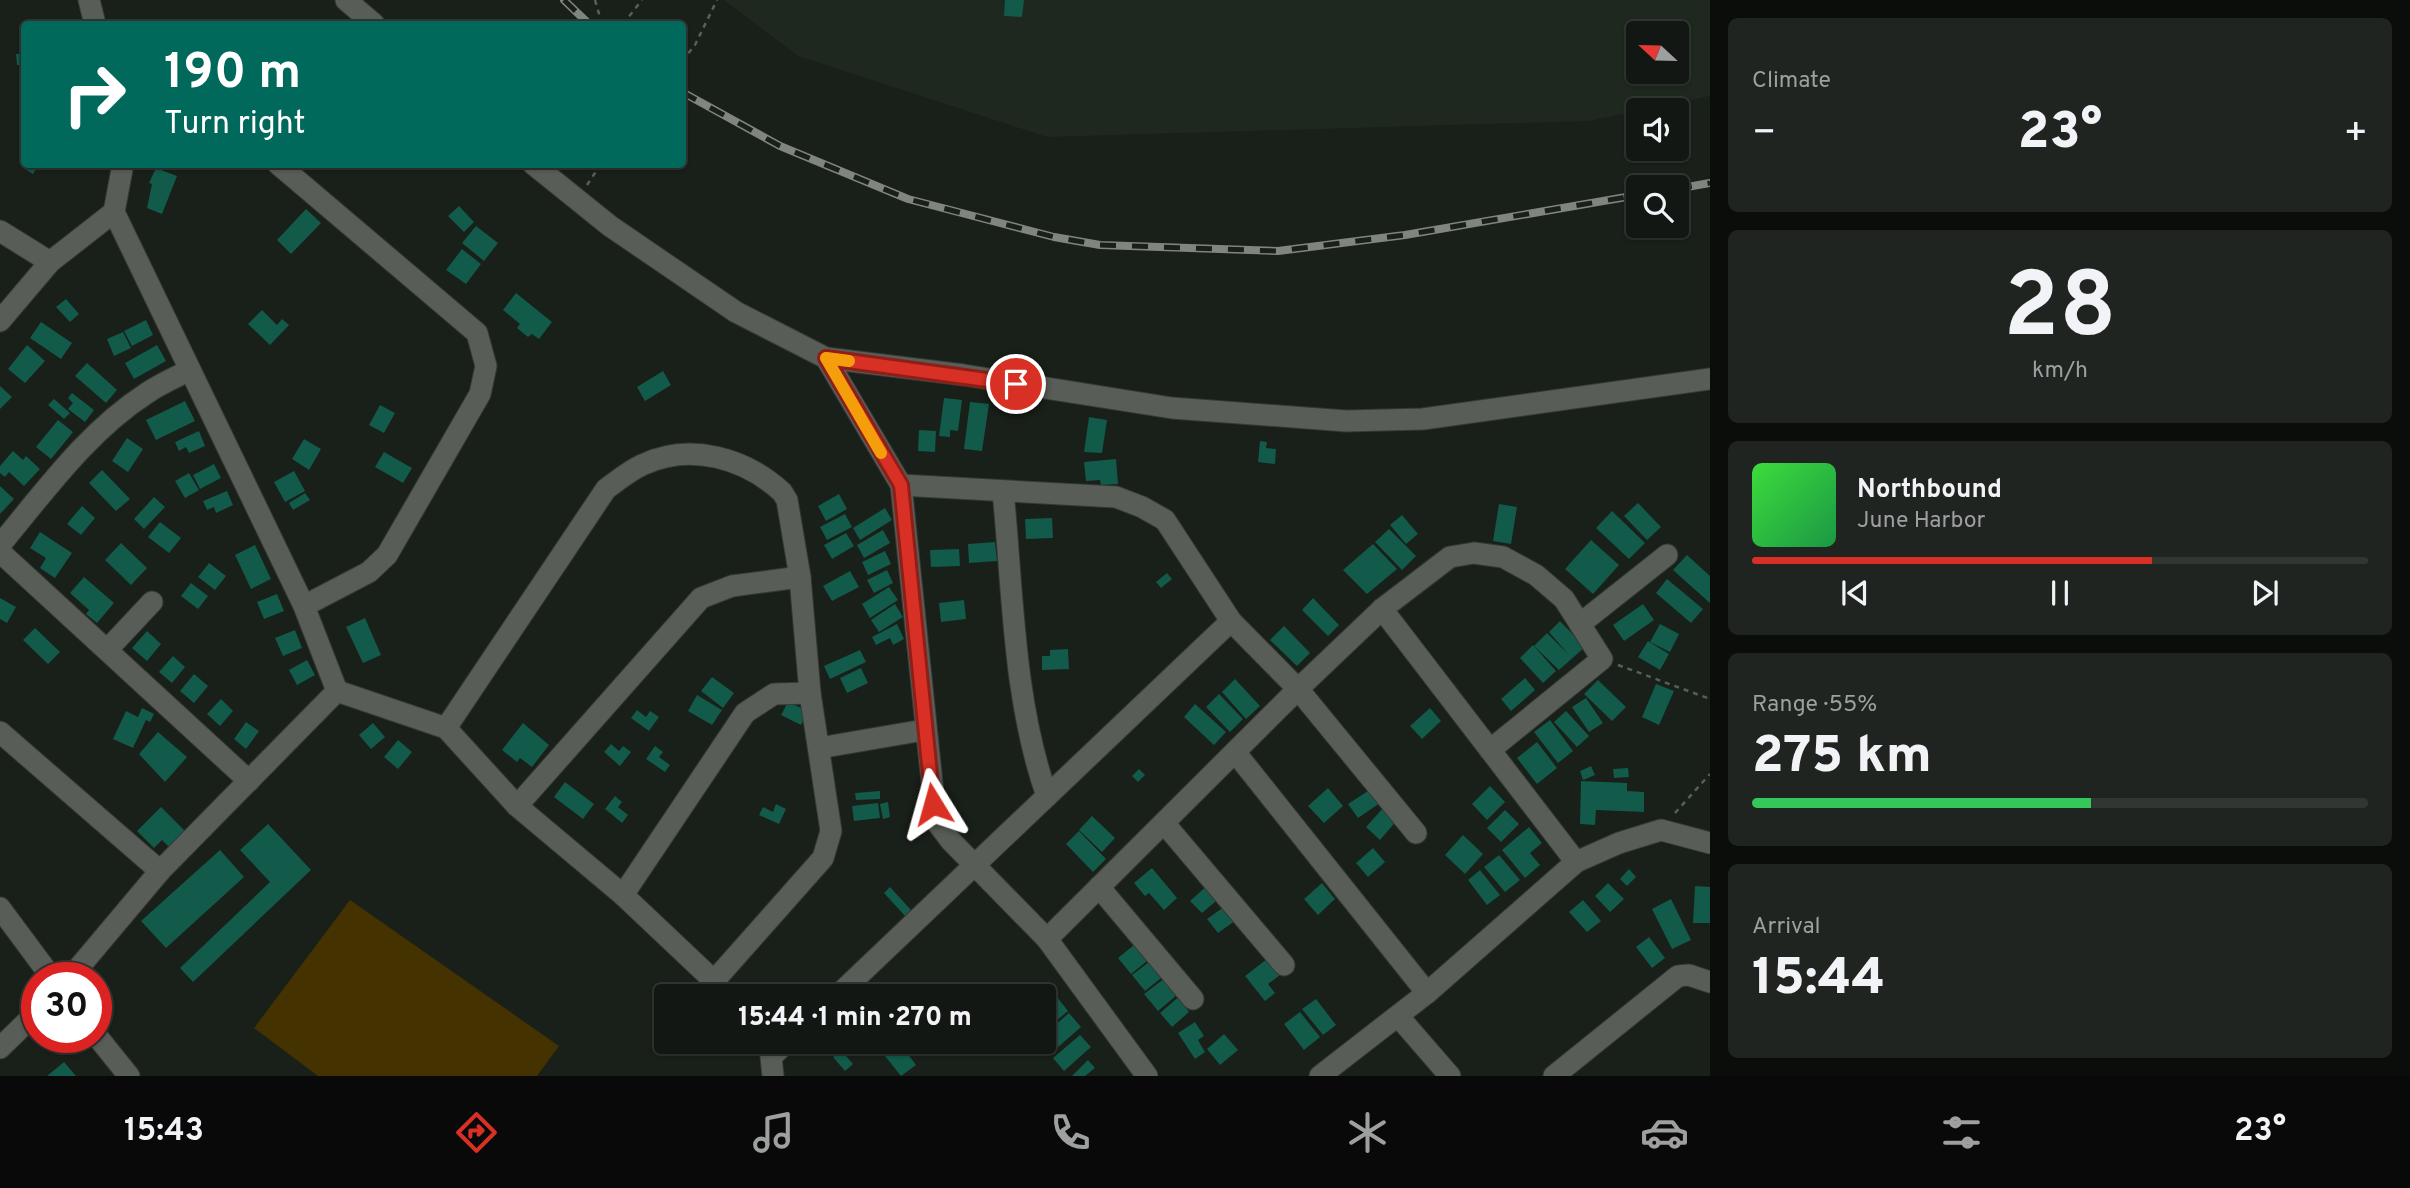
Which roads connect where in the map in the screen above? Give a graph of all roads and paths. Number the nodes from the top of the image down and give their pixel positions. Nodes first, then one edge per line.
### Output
1 (89, 0) edge
2 (346, 0) edge
3 (595, 0) edge
4 (642, 0) edge
5 (716, 0) edge
6 (94, 21) edge
7 (370, 21) edge
8 (601, 21) edge
9 (624, 21) edge
10 (686, 56) edge
11 (122, 168) edge
12 (283, 168) edge
13 (538, 168) edge
14 (114, 212) junction
15 (0, 232) edge
16 (50, 262) junction
17 (0, 321) edge
18 (826, 358) junction
19 (190, 370) junction
20 (1710, 379) edge
21 (901, 485) junction
22 (1003, 491) junction
23 (0, 545) edge
24 (0, 552) edge
25 (1667, 555) dead end
26 (800, 576) junction
27 (152, 602) dead end
28 (304, 606) junction
29 (1382, 609) junction
30 (1231, 621) junction
31 (1580, 624) junction
32 (107, 650) junction
33 (1602, 659) junction
34 (1298, 689) junction
35 (337, 691) junction
36 (810, 693) junction
37 (1710, 699) edge
38 (446, 727) junction
39 (924, 730) junction
40 (0, 732) edge
41 (819, 748) junction
42 (1490, 750) junction
43 (1235, 752) junction
44 (1710, 774) edge
45 (249, 781) junction
46 (1047, 796) junction
47 (517, 806) junction
48 (1164, 823) junction
49 (1661, 830) junction
50 (1416, 833) dead end
51 (1710, 843) edge
52 (1576, 862) junction
53 (975, 866) junction
54 (160, 871) junction
55 (1099, 887) junction
56 (623, 895) junction
57 (0, 908) edge
58 (1047, 939) junction
59 (40, 962) edge
60 (83, 962) edge
61 (1284, 965) dead end
62 (1710, 982) edge
63 (715, 984) edge
64 (722, 984) edge
65 (850, 984) edge
66 (1427, 993) junction
67 (1193, 999) dead end
68 (1398, 1016) junction
69 (21, 1028) edge
70 (0, 1048) edge
71 (110, 1053) edge
72 (129, 1076) edge
73 (1147, 1076) edge
74 (1320, 1076) edge
75 (1450, 1076) edge
76 (1554, 1076) edge

1 - 6 street
2 - 7 street
3 - 8 path
4 - 9 path
5 - 10 path
11 - 14 street
12 - 28 street
13 - 18 street
14 - 16 street
14 - 19 street
15 - 16 street
16 - 17 street
18 - 20 street
18 - 21 street
19 - 23 street
19 - 28 street
21 - 22 street
21 - 39 street
22 - 30 street
22 - 46 street
24 - 32 street
25 - 31 street
26 - 36 street
26 - 38 street
26 - 47 street
27 - 32 street
28 - 35 street
29 - 31 street
29 - 34 street
29 - 42 street
30 - 34 street
30 - 46 street
31 - 33 street
32 - 45 street
33 - 37 path
33 - 42 street
34 - 43 street
34 - 50 street
35 - 38 street
35 - 45 street
36 - 41 street
36 - 56 street
38 - 47 street
39 - 41 street
39 - 53 street
40 - 54 street
41 - 64 street
42 - 52 street
43 - 48 street
43 - 66 street
44 - 49 path
45 - 54 street
46 - 53 street
47 - 56 street
48 - 55 street
48 - 61 street
49 - 51 street
49 - 52 street
52 - 66 street
53 - 58 street
53 - 65 street
54 - 60 street
55 - 58 street
55 - 67 street
56 - 63 street
57 - 59 street
58 - 73 street
62 - 76 street
66 - 68 street
68 - 74 street
68 - 75 street
69 - 70 street
71 - 72 street

